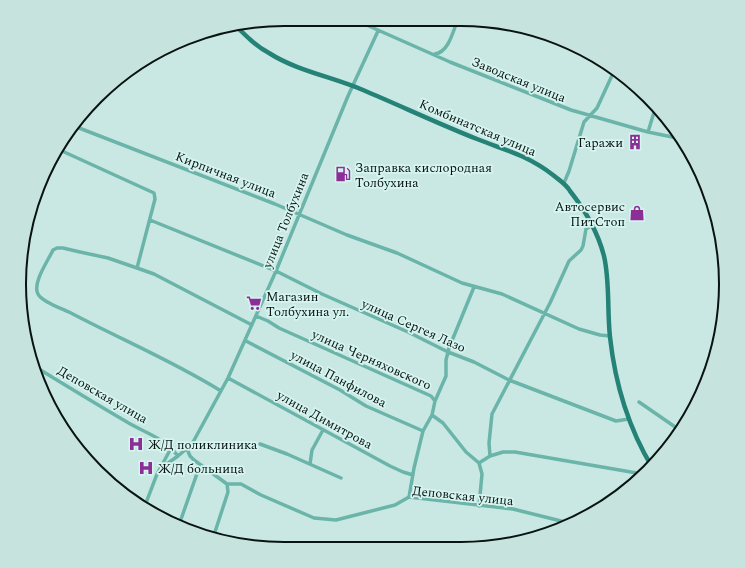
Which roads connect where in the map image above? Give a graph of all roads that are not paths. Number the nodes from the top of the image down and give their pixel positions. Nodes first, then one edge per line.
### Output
1 (368, 26) edge
2 (455, 26) edge
3 (240, 30) edge
4 (378, 31) junction
5 (434, 54) junction
6 (612, 75) edge
7 (352, 86) junction
8 (654, 113) edge
9 (589, 115) junction
10 (78, 128) edge
11 (648, 132) junction
12 (673, 137) edge
13 (63, 151) edge
14 (564, 183) junction
15 (299, 214) junction
16 (150, 220) junction
17 (592, 225) junction
18 (138, 268) junction
19 (276, 271) junction
20 (474, 287) junction
21 (544, 313) junction
22 (256, 316) junction
23 (252, 325) junction
24 (610, 336) junction
25 (246, 341) junction
26 (448, 352) junction
27 (41, 370) edge
28 (228, 378) junction
29 (509, 380) junction
30 (221, 391) junction
31 (436, 401) junction
32 (639, 402) dead end
33 (432, 415) junction
34 (629, 419) junction
35 (676, 427) edge
36 (323, 430) junction
37 (423, 432) junction
38 (260, 444) dead end
39 (170, 446) junction
40 (187, 449) junction
41 (178, 456) junction
42 (490, 456) junction
43 (648, 461) edge
44 (479, 463) junction
45 (310, 464) junction
46 (200, 465) junction
47 (161, 468) junction
48 (636, 473) edge
49 (413, 475) junction
50 (341, 478) dead end
51 (227, 484) junction
52 (409, 497) junction
53 (146, 502) edge
54 (479, 506) junction
55 (181, 520) edge
56 (561, 521) edge
57 (215, 532) edge

1 - 4 street, Заводская улица
2 - 5 street
3 - 7 main road, Комбинатская улица
4 - 5 street, Заводская улица
4 - 7 street, улица Толбухина
5 - 9 street, Заводская улица
6 - 9 street
7 - 14 main road, Комбинатская улица
7 - 15 street, улица Толбухина
8 - 11 street
9 - 11 street, Заводская улица
9 - 14 street
10 - 15 street, Кирпичная улица
11 - 12 street, Заводская улица
13 - 16 street
14 - 17 main road, Комбинатская улица
15 - 19 street, улица Толбухина
15 - 20 street, Кирпичная улица
16 - 18 street
16 - 19 street, улица Сергея Лазо
17 - 21 street
17 - 24 main road, Комбинатская улица
18 - 23 street
18 - 30 street
19 - 22 street, улица Толбухина
19 - 26 street, улица Сергея Лазо
20 - 21 street, Кирпичная улица
20 - 26 street
21 - 24 street
21 - 29 street
22 - 23 street, улица Толбухина
22 - 31 street, улица Черняховского
23 - 25 street, улица Толбухина
24 - 34 main road, Комбинатская улица
25 - 28 street, улица Толбухина
25 - 37 street, улица Панфилова
26 - 29 street, улица Сергея Лазо
26 - 31 street
27 - 39 street, Деповская улица
28 - 30 street, улица Толбухина
28 - 36 street, улица Димитрова
29 - 34 street, улица Сергея Лазо
29 - 42 street
30 - 40 street, улица Толбухина
31 - 33 street
32 - 35 street
33 - 37 street
33 - 44 street
34 - 43 main road, Комбинатская улица
36 - 45 street
36 - 49 street, улица Димитрова
37 - 49 street
38 - 45 street
39 - 41 street, Деповская улица
39 - 47 street
40 - 41 street, улица Толбухина
40 - 46 street, Деповская улица
41 - 47 street, улица Толбухина
42 - 44 street
42 - 48 street
44 - 54 street
45 - 50 street
46 - 51 street, Деповская улица
46 - 55 street
47 - 53 street
49 - 52 street
51 - 52 street, Деповская улица
51 - 57 street
52 - 54 street, Деповская улица
54 - 56 street, Деповская улица

